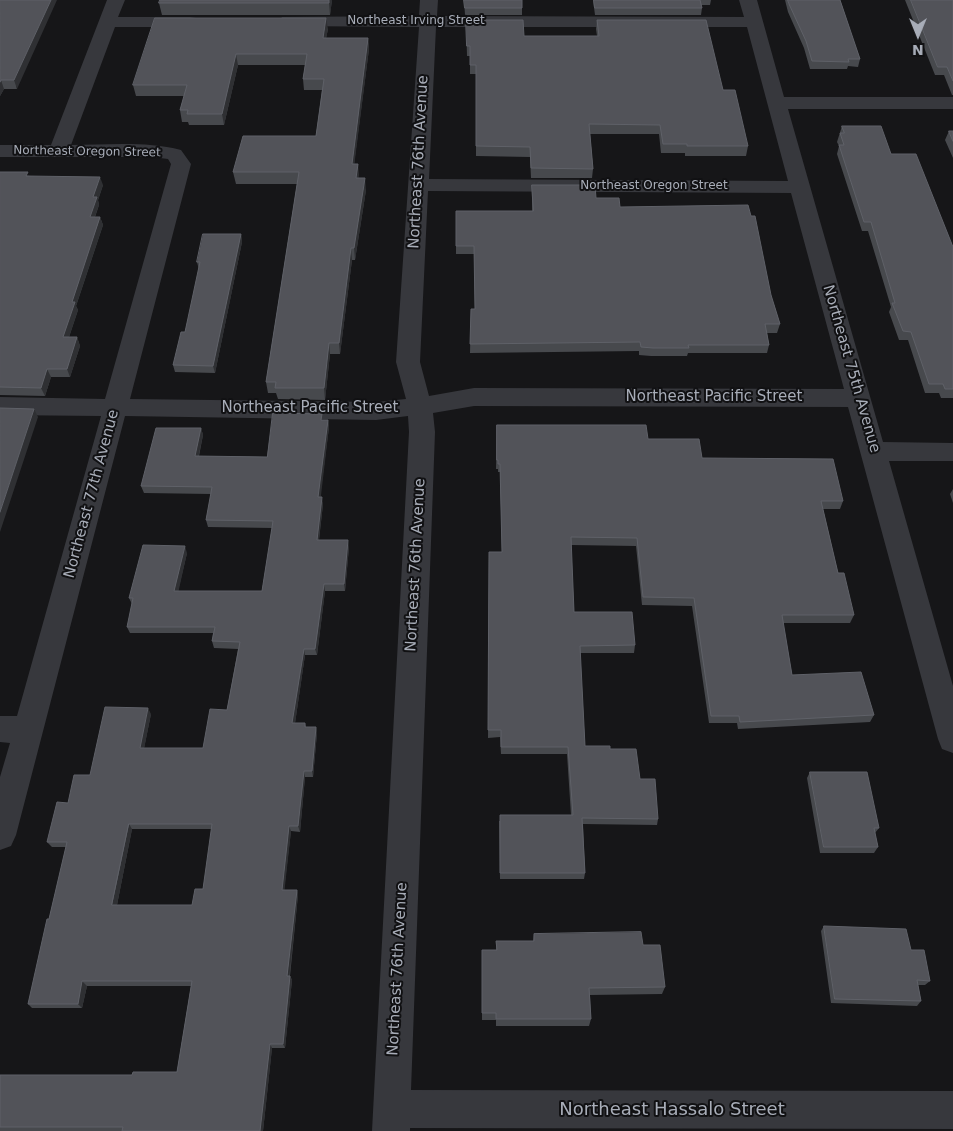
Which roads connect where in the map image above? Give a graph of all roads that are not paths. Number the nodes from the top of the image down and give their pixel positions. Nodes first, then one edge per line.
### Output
1 (116, 0) edge
2 (429, 0) edge
3 (561, 2) dead end
4 (751, 11) edge
5 (428, 21) junction
6 (108, 22) junction
7 (207, 22) edge
8 (267, 22) edge
9 (561, 22) junction
10 (777, 103) junction
11 (953, 103) edge
12 (0, 151) edge
13 (59, 151) junction
14 (174, 154) joint
15 (417, 185) junction
16 (800, 187) junction
17 (859, 398) junction
18 (0, 406) edge
19 (115, 406) junction
20 (420, 406) junction
21 (874, 452) junction
22 (953, 452) edge
23 (14, 730) edge
24 (953, 739) edge
25 (0, 836) edge
26 (953, 1110) edge
27 (391, 1120) edge

1 - 6 street
2 - 5 street, Northeast 76th Avenue
3 - 9 street
4 - 9 street, Northeast Irving Street
4 - 10 street, Northeast 75th Avenue
5 - 8 street, Northeast Irving Street
5 - 9 street, Northeast Irving Street
5 - 15 street, Northeast 76th Avenue
6 - 7 street
6 - 13 street
10 - 11 street
10 - 16 street, Northeast 75th Avenue
12 - 13 street, Northeast Oregon Street
13 - 14 street, Northeast Oregon Street
14 - 19 street, Northeast 77th Avenue
15 - 16 street, Northeast Oregon Street
15 - 20 street, Northeast 76th Avenue
16 - 17 street, Northeast 75th Avenue
17 - 20 street, Northeast Pacific Street
17 - 21 street, Northeast 75th Avenue
18 - 19 street, Northeast Pacific Street
19 - 20 street, Northeast Pacific Street
19 - 23 street, Northeast 77th Avenue
20 - 27 street, Northeast 76th Avenue
21 - 22 street
21 - 24 street, Northeast 75th Avenue
23 - 25 street, Northeast 77th Avenue
26 - 27 street, Northeast Hassalo Street

